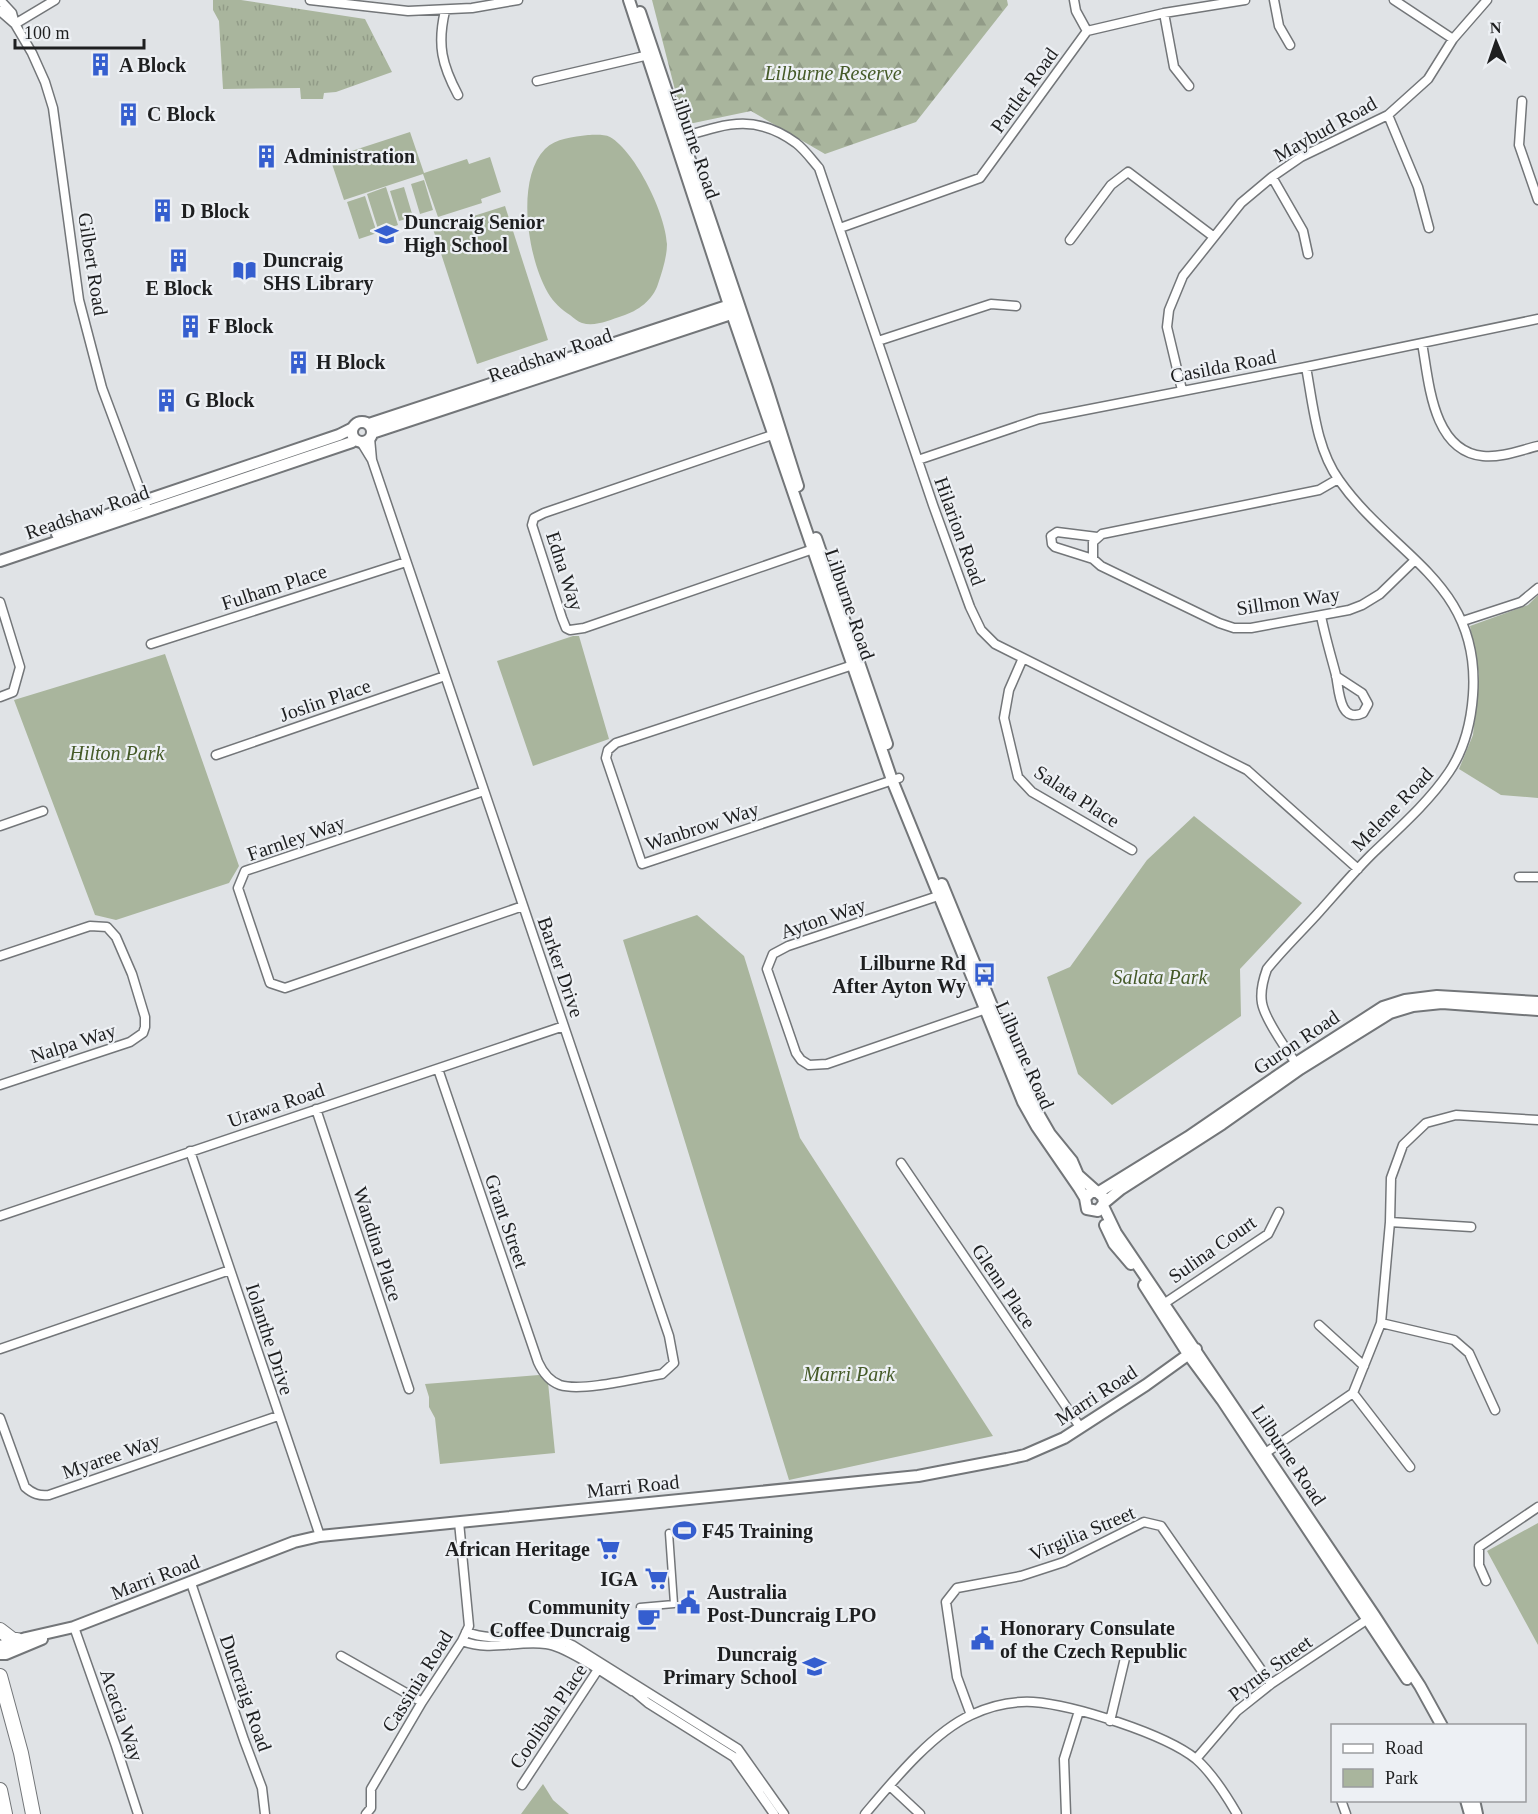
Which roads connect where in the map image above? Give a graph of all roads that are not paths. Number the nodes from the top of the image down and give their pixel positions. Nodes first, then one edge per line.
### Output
1 (0, 0) edge
2 (55, 0) edge
3 (310, 0) edge
4 (513, 0) edge
5 (628, 0) edge
6 (636, 0) edge
7 (1074, 0) edge
8 (1245, 0) edge
9 (1274, 0) edge
10 (1394, 0) edge
11 (1487, 0) edge
12 (382, 4) edge
13 (0, 11) edge
14 (445, 11) junction
15 (1164, 14) junction
16 (15, 24) junction
17 (1087, 31) junction
18 (1453, 39) junction
19 (1290, 45) dead end
20 (650, 55) junction
21 (537, 81) dead end
22 (1189, 86) dead end
23 (458, 95) dead end
24 (1522, 101) dead end
25 (1388, 115) junction
26 (679, 138) junction
27 (1272, 177) junction
28 (1538, 200) edge
29 (840, 228) junction
30 (1429, 228) dead end
31 (1214, 237) junction
32 (1070, 240) dead end
33 (1308, 254) dead end
34 (1016, 306) dead end
35 (735, 308) junction
36 (1538, 319) edge
37 (878, 341) junction
38 (1422, 343) junction
39 (1306, 367) junction
40 (1182, 390) junction
41 (777, 433) junction
42 (363, 434) junction
43 (1538, 446) edge
44 (918, 460) junction
45 (1338, 480) junction
46 (146, 506) junction
47 (1097, 537) junction
48 (816, 548) junction
49 (0, 553) edge
50 (1093, 559) junction
51 (1415, 560) junction
52 (0, 561) edge
53 (406, 562) junction
54 (1538, 588) edge
55 (0, 602) edge
56 (1321, 616) junction
57 (1463, 621) junction
58 (152, 644) dead end
59 (1023, 658) junction
60 (855, 664) junction
61 (445, 676) junction
62 (1336, 676) junction
63 (0, 697) edge
64 (216, 755) dead end
65 (895, 779) junction
66 (484, 791) junction
67 (43, 812) dead end
68 (0, 826) edge
69 (1132, 850) dead end
70 (1358, 869) junction
71 (1519, 877) dead end
72 (1538, 877) edge
73 (942, 894) junction
74 (523, 906) junction
75 (0, 956) edge
76 (1538, 1002) edge
77 (988, 1008) junction
78 (1538, 1010) edge
79 (564, 1026) junction
80 (1298, 1066) junction
81 (438, 1069) junction
82 (0, 1085) edge
83 (316, 1108) junction
84 (1538, 1120) edge
85 (190, 1151) junction
86 (901, 1163) dead end
87 (1098, 1192) junction
88 (1085, 1198) junction
89 (1101, 1207) junction
90 (1279, 1212) dead end
91 (0, 1216) edge
92 (1390, 1222) junction
93 (1471, 1227) dead end
94 (230, 1270) junction
95 (1161, 1306) junction
96 (1381, 1323) junction
97 (1319, 1325) dead end
98 (0, 1349) edge
99 (1192, 1352) junction
100 (1364, 1366) junction
101 (551, 1380) joint
102 (409, 1389) dead end
103 (1353, 1393) junction
104 (1495, 1410) dead end
105 (278, 1416) junction
106 (0, 1418) edge
107 (1080, 1427) junction
108 (1262, 1455) junction
109 (1410, 1467) dead end
110 (1538, 1507) edge
111 (459, 1522) junction
112 (669, 1533) dead end
113 (320, 1536) junction
114 (1486, 1581) dead end
115 (191, 1583) junction
116 (640, 1607) dead end
117 (1371, 1618) junction
118 (74, 1627) junction
119 (0, 1630) edge
120 (58, 1631) junction
121 (464, 1637) junction
122 (17, 1640) junction
123 (0, 1646) edge
124 (0, 1654) edge
125 (1126, 1654) dead end
126 (341, 1656) dead end
127 (600, 1667) junction
128 (0, 1676) edge
129 (625, 1679) junction
130 (1271, 1684) junction
131 (638, 1694) junction
132 (422, 1702) junction
133 (1079, 1711) junction
134 (971, 1714) junction
135 (1110, 1721) junction
136 (1433, 1724) edge
137 (1441, 1724) edge
138 (1196, 1759) junction
139 (522, 1785) dead end
140 (890, 1786) junction
141 (0, 1790) edge
142 (371, 1812) edge
143 (5, 1814) edge
144 (33, 1814) edge
145 (138, 1814) edge
146 (265, 1814) edge
147 (774, 1814) edge
148 (784, 1814) edge
149 (865, 1814) edge
150 (920, 1814) edge
151 (1066, 1814) edge
152 (1237, 1814) edge

1 - 16 street, Gilbert Road
2 - 16 street
3 - 12 street
4 - 14 street
5 - 20 street, Lilburne Road
6 - 20 street, Lilburne Road
7 - 17 street
8 - 15 street
9 - 19 street
10 - 18 street
11 - 18 street, Maybud Road
12 - 14 street
13 - 16 street, Gilbert Road
14 - 23 street
15 - 17 street
15 - 22 street
16 - 46 street, Gilbert Road
17 - 29 street, Partlet Road
18 - 25 street, Maybud Road
20 - 21 street
20 - 26 street, Lilburne Road
24 - 28 street
25 - 27 street, Maybud Road
25 - 30 street
26 - 29 street, Hilarion Road
26 - 35 street, Lilburne Road
27 - 31 street, Maybud Road
27 - 33 street
29 - 37 street, Hilarion Road
31 - 32 street
31 - 40 street, Maybud Road
34 - 37 street
35 - 41 street, Lilburne Road
35 - 42 street, Readshaw Road
36 - 38 street, Casilda Road
37 - 44 street, Hilarion Road
38 - 39 street, Casilda Road
38 - 43 street
39 - 40 street, Casilda Road
39 - 45 street, Melene Road
40 - 44 street, Casilda Road
41 - 48 street, Lilburne Road
41 - 48 street, Edna Way
42 - 46 street, Readshaw Road
42 - 53 street, Barker Drive
44 - 59 street, Hilarion Road
45 - 47 street, Sillmon Way
45 - 51 street, Melene Road
46 - 49 street, Readshaw Road
46 - 52 street, Readshaw Road
47 - 50 street
47 - 50 street, Sillmon Way
48 - 60 street, Lilburne Road
50 - 56 street, Sillmon Way
51 - 56 street, Sillmon Way
51 - 57 street, Melene Road
53 - 58 street, Fulham Place
53 - 61 street, Barker Drive
54 - 57 street
55 - 63 street
56 - 62 street
57 - 70 street, Melene Road
59 - 69 street, Salata Place
59 - 70 street, Hilarion Road
60 - 65 street, Lilburne Road
60 - 65 street, Wanbrow Way
61 - 64 street, Joslin Place
61 - 66 street, Barker Drive
62 - 62 street
65 - 73 street, Lilburne Road
66 - 74 street, Barker Drive
66 - 74 street, Farnley Way
67 - 68 street
70 - 80 street, Melene Road
71 - 72 street
73 - 77 street, Lilburne Road
73 - 77 street, Ayton Way
74 - 79 street, Barker Drive
75 - 82 street, Nalpa Way
76 - 80 street, Guron Road
77 - 87 street, Lilburne Road
77 - 88 street, Lilburne Road
78 - 80 street, Guron Road
79 - 81 street, Urawa Road
79 - 101 street, Barker Drive
80 - 87 street, Guron Road
80 - 89 street, Guron Road
81 - 83 street, Urawa Road
81 - 101 street, Grant Street
83 - 85 street, Urawa Road
83 - 102 street, Wandina Place
84 - 92 street
85 - 91 street, Urawa Road
85 - 94 street, Iolanthe Drive
86 - 107 street, Glenn Place
87 - 88 street
87 - 89 street
88 - 89 street
89 - 95 street, Lilburne Road
90 - 95 street, Sulina Court
92 - 93 street
92 - 96 street
94 - 98 street
94 - 105 street, Iolanthe Drive
95 - 99 street, Lilburne Road
96 - 100 street
96 - 104 street
97 - 100 street
99 - 107 street, Marri Road
99 - 108 street, Lilburne Road
100 - 103 street
103 - 108 street
103 - 109 street
105 - 106 street, Myaree Way
105 - 113 street, Iolanthe Drive
107 - 111 street, Marri Road
108 - 117 street, Lilburne Road
110 - 114 street
111 - 113 street, Marri Road
111 - 121 street, Cassinia Road
112 - 116 street
113 - 115 street, Marri Road
115 - 118 street, Marri Road
115 - 146 street, Duncraig Road
117 - 130 street, Pyrus Street
117 - 136 street, Lilburne Road
117 - 137 street, Lilburne Road
118 - 120 street, Marri Road
118 - 145 street, Acacia Way
119 - 122 highway
120 - 122 street, Marri Road
120 - 124 street, Marri Road
121 - 127 street
121 - 132 street, Cassinia Road
122 - 123 street, Marri Road
125 - 135 street
126 - 132 street
127 - 129 street
127 - 131 street
127 - 139 street, Coolibah Place
128 - 144 highway
129 - 131 street
129 - 148 street
130 - 134 street, Virgilia Street
130 - 138 street, Pyrus Street
131 - 147 street
132 - 142 street, Cassinia Road
133 - 134 street
133 - 135 street
133 - 151 street
134 - 140 street
135 - 138 street
138 - 152 street
140 - 149 street
140 - 150 street
141 - 143 highway

